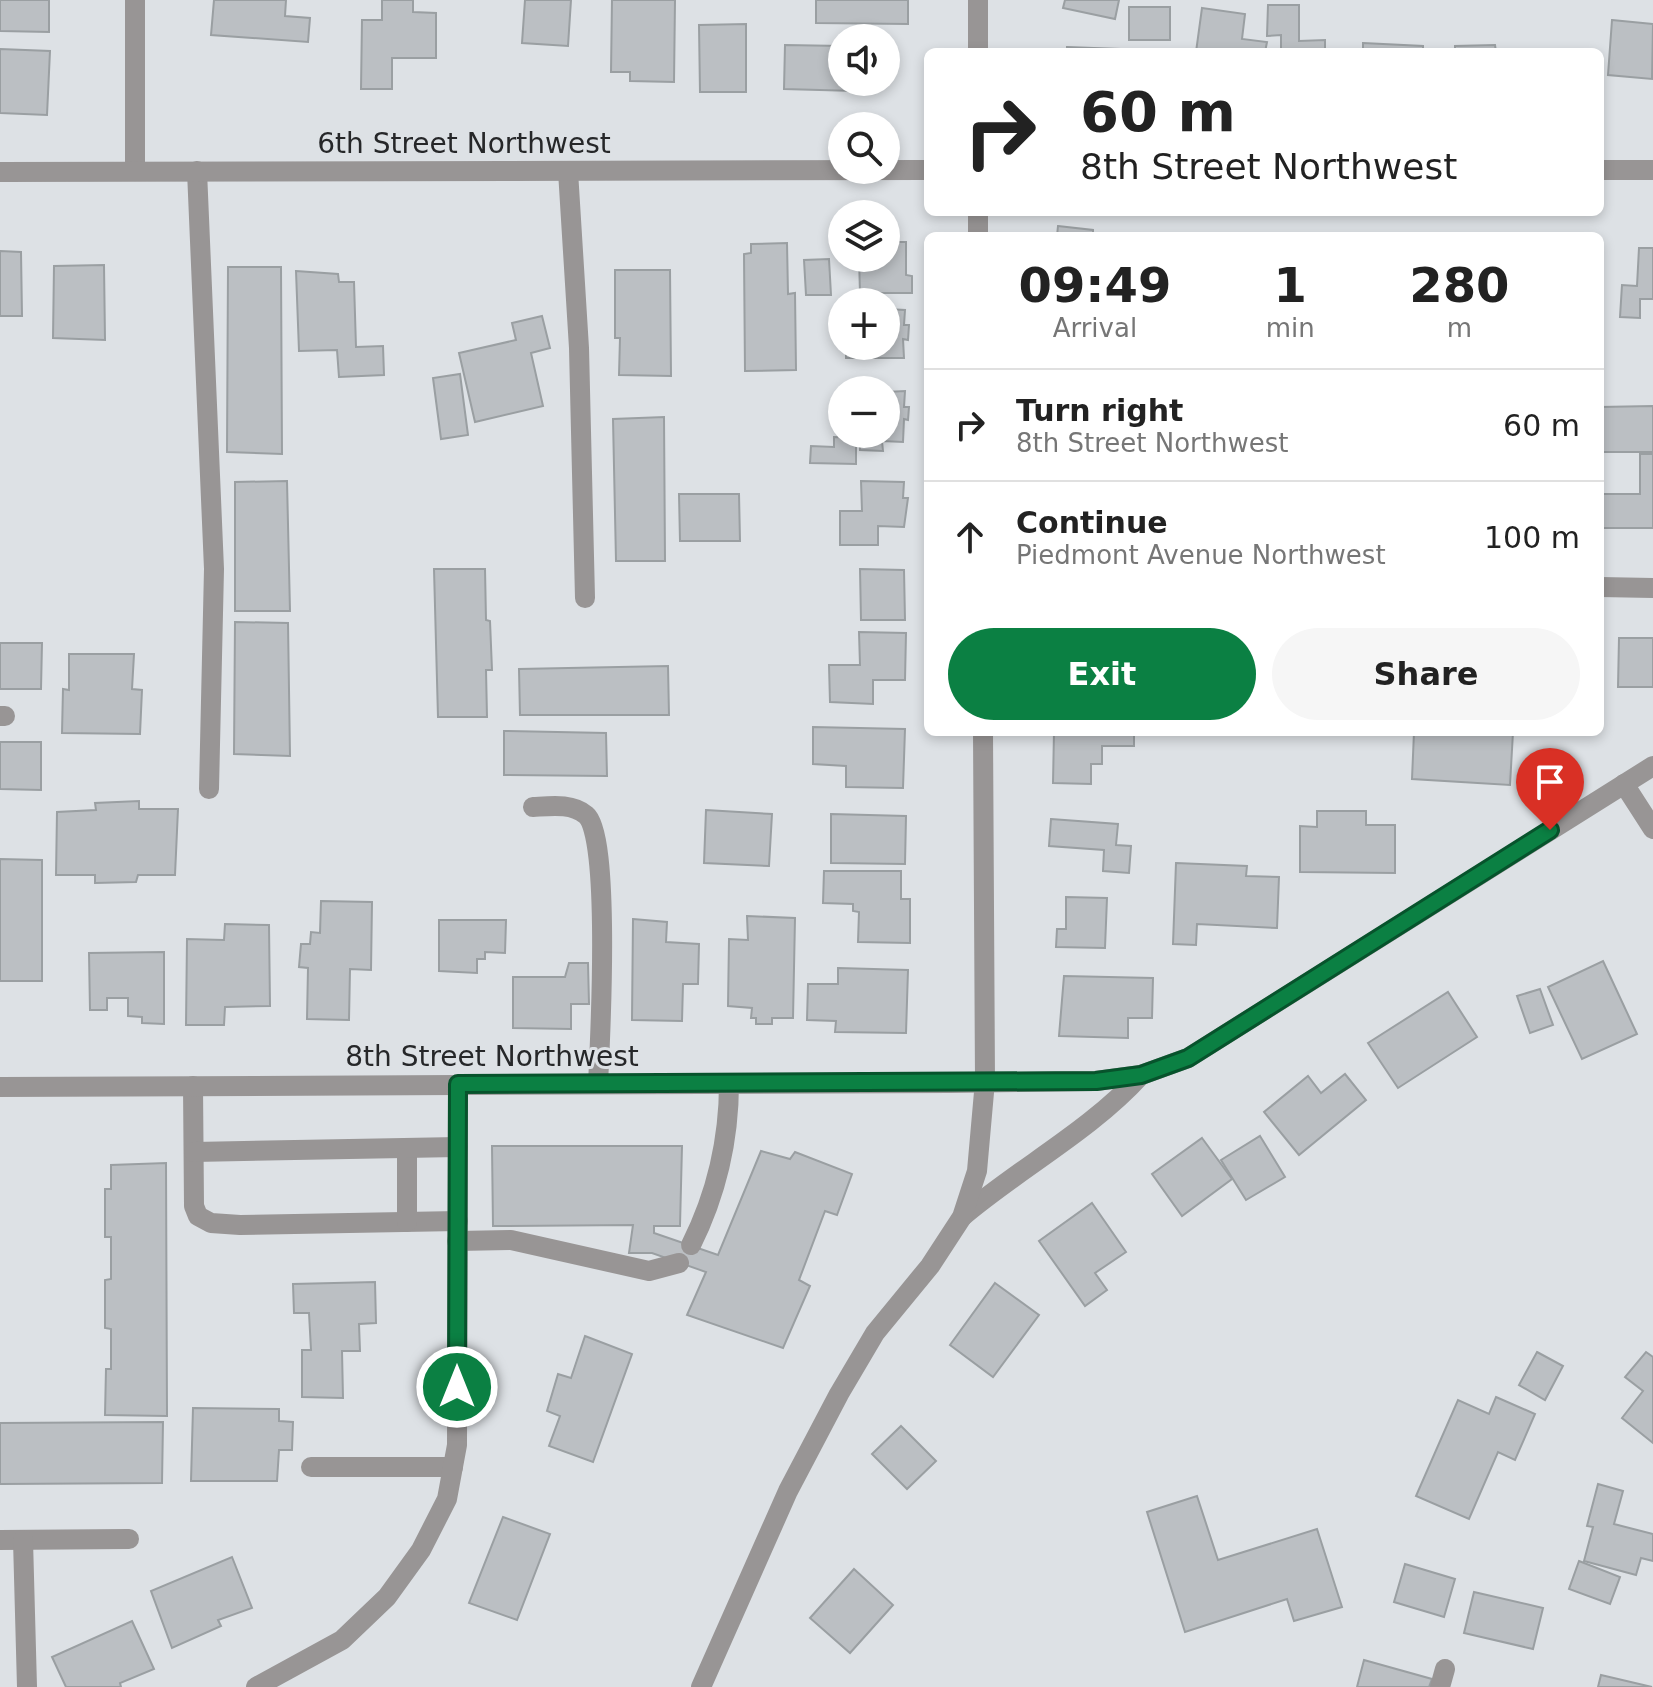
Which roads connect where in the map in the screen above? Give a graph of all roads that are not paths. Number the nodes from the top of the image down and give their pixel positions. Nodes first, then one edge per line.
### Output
1 (135, 0) edge
2 (978, 0) edge
3 (978, 48) edge
4 (924, 170) edge
5 (1604, 170) edge
6 (1653, 170) edge
7 (135, 171) junction
8 (197, 171) junction
9 (568, 171) junction
10 (0, 172) edge
11 (1604, 587) edge
12 (1653, 588) edge
13 (585, 598) dead end
14 (983, 736) edge
15 (1653, 766) edge
16 (1624, 784) junction
17 (209, 789) dead end
18 (533, 807) dead end
19 (1653, 829) edge
20 (1141, 1075) junction
21 (985, 1081) junction
22 (729, 1083) junction
23 (458, 1084) junction
24 (598, 1084) junction
25 (193, 1086) junction
26 (0, 1087) edge
27 (458, 1147) junction
28 (407, 1148) junction
29 (194, 1152) junction
30 (962, 1217) junction
31 (407, 1222) junction
32 (458, 1231) junction
33 (691, 1245) dead end
34 (679, 1263) dead end
35 (311, 1467) dead end
36 (453, 1467) junction
37 (129, 1539) dead end
38 (0, 1540) edge
39 (23, 1540) junction
40 (27, 1687) edge
41 (256, 1687) edge
42 (701, 1687) edge

1 - 7 street
2 - 3 street
4 - 9 street, 6th Street Northwest
5 - 6 street
7 - 8 street, 6th Street Northwest
7 - 10 street, 6th Street Northwest
8 - 9 street, 6th Street Northwest
8 - 17 street
9 - 13 street
11 - 12 street
14 - 21 street
15 - 16 street, 8th Street Northwest
16 - 19 street
16 - 20 street, 8th Street Northwest
18 - 24 street
20 - 21 street, 8th Street Northwest
20 - 30 street
21 - 22 street, 8th Street Northwest
21 - 30 street
22 - 24 street, 8th Street Northwest
22 - 33 street
23 - 24 street, 8th Street Northwest
23 - 25 street, 8th Street Northwest
23 - 27 street
25 - 26 street, 8th Street Northwest
25 - 29 street
27 - 28 street
27 - 32 street
28 - 29 street
28 - 31 street
29 - 31 street
30 - 42 street
31 - 32 street
32 - 34 street
32 - 36 street
35 - 36 street
36 - 41 street
37 - 39 street
38 - 39 street
39 - 40 street

